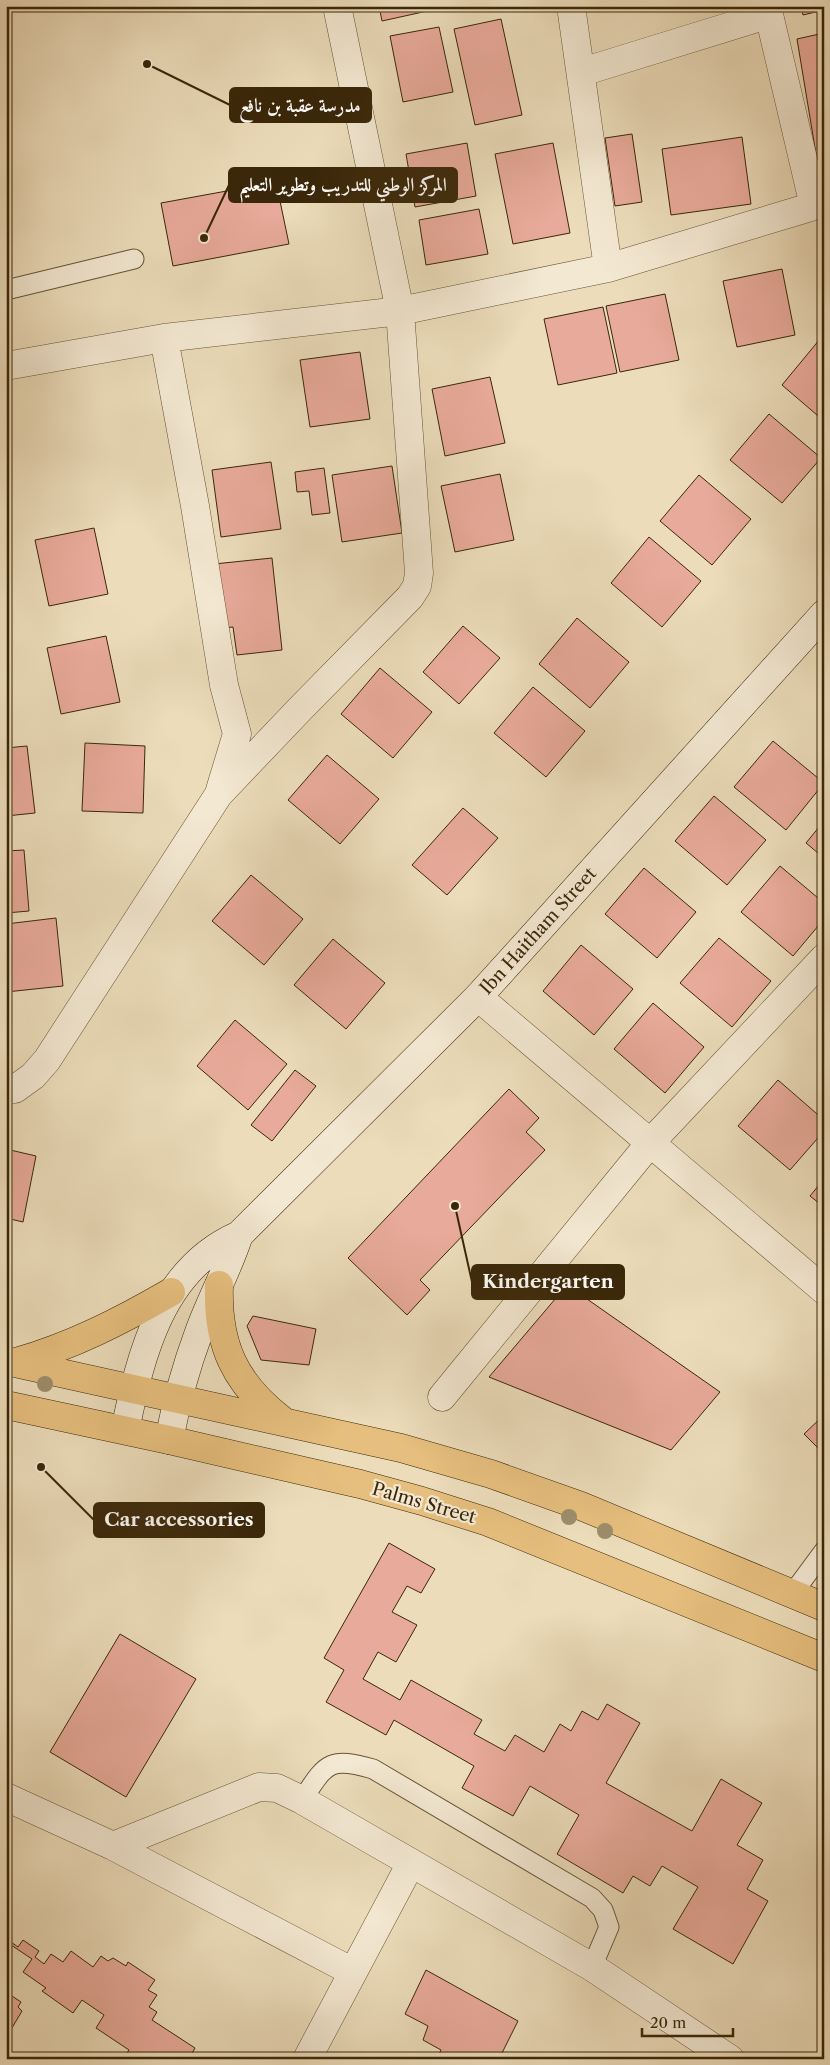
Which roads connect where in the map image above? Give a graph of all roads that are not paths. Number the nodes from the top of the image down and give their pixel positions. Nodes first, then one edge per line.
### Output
1 (336, 6) edge
2 (571, 6) edge
3 (767, 11) edge
4 (582, 72) junction
5 (819, 203) edge
6 (134, 259) dead end
7 (608, 268) junction
8 (6, 290) edge
9 (400, 311) junction
10 (164, 338) junction
11 (6, 366) edge
12 (824, 614) edge
13 (219, 794) junction
14 (824, 958) edge
15 (478, 997) junction
16 (6, 1087) edge
17 (650, 1143) junction
18 (239, 1235) junction
19 (220, 1285) junction
20 (824, 1290) edge
21 (171, 1292) junction
22 (10, 1362) edge
23 (134, 1390) junction
24 (442, 1398) dead end
25 (177, 1399) junction
26 (6, 1405) edge
27 (283, 1421) junction
28 (125, 1430) junction
29 (169, 1440) junction
30 (824, 1551) edge
31 (792, 1593) junction
32 (824, 1606) edge
33 (824, 1658) edge
34 (6, 1797) edge
35 (302, 1800) junction
36 (112, 1846) junction
37 (411, 1863) junction
38 (592, 1967) junction
39 (353, 1972) junction
40 (307, 2059) edge
41 (730, 2059) edge

1 - 9 street
2 - 4 street
3 - 4 street
3 - 5 street
4 - 7 street
5 - 7 street
6 - 8 lane
7 - 9 street
9 - 10 street
9 - 13 street
10 - 11 street
10 - 13 street
12 - 15 street, Ibn Haitham Street
13 - 16 street
14 - 17 street
15 - 17 street
15 - 18 street, Ibn Haitham Street
17 - 20 street
17 - 24 street
18 - 19 street
18 - 21 street
19 - 25 street
19 - 27 main road
21 - 22 main road
21 - 23 street
22 - 23 main road
23 - 25 main road
23 - 28 street
25 - 27 main road
25 - 29 street
26 - 28 main road, Palms Street
27 - 31 main road
28 - 29 main road, Palms Street
29 - 33 main road, Palms Street
30 - 31 lane
31 - 32 main road
34 - 36 street
35 - 36 street
35 - 37 street
35 - 38 lane
36 - 39 street
37 - 38 street
37 - 39 street
38 - 41 street
39 - 40 street

